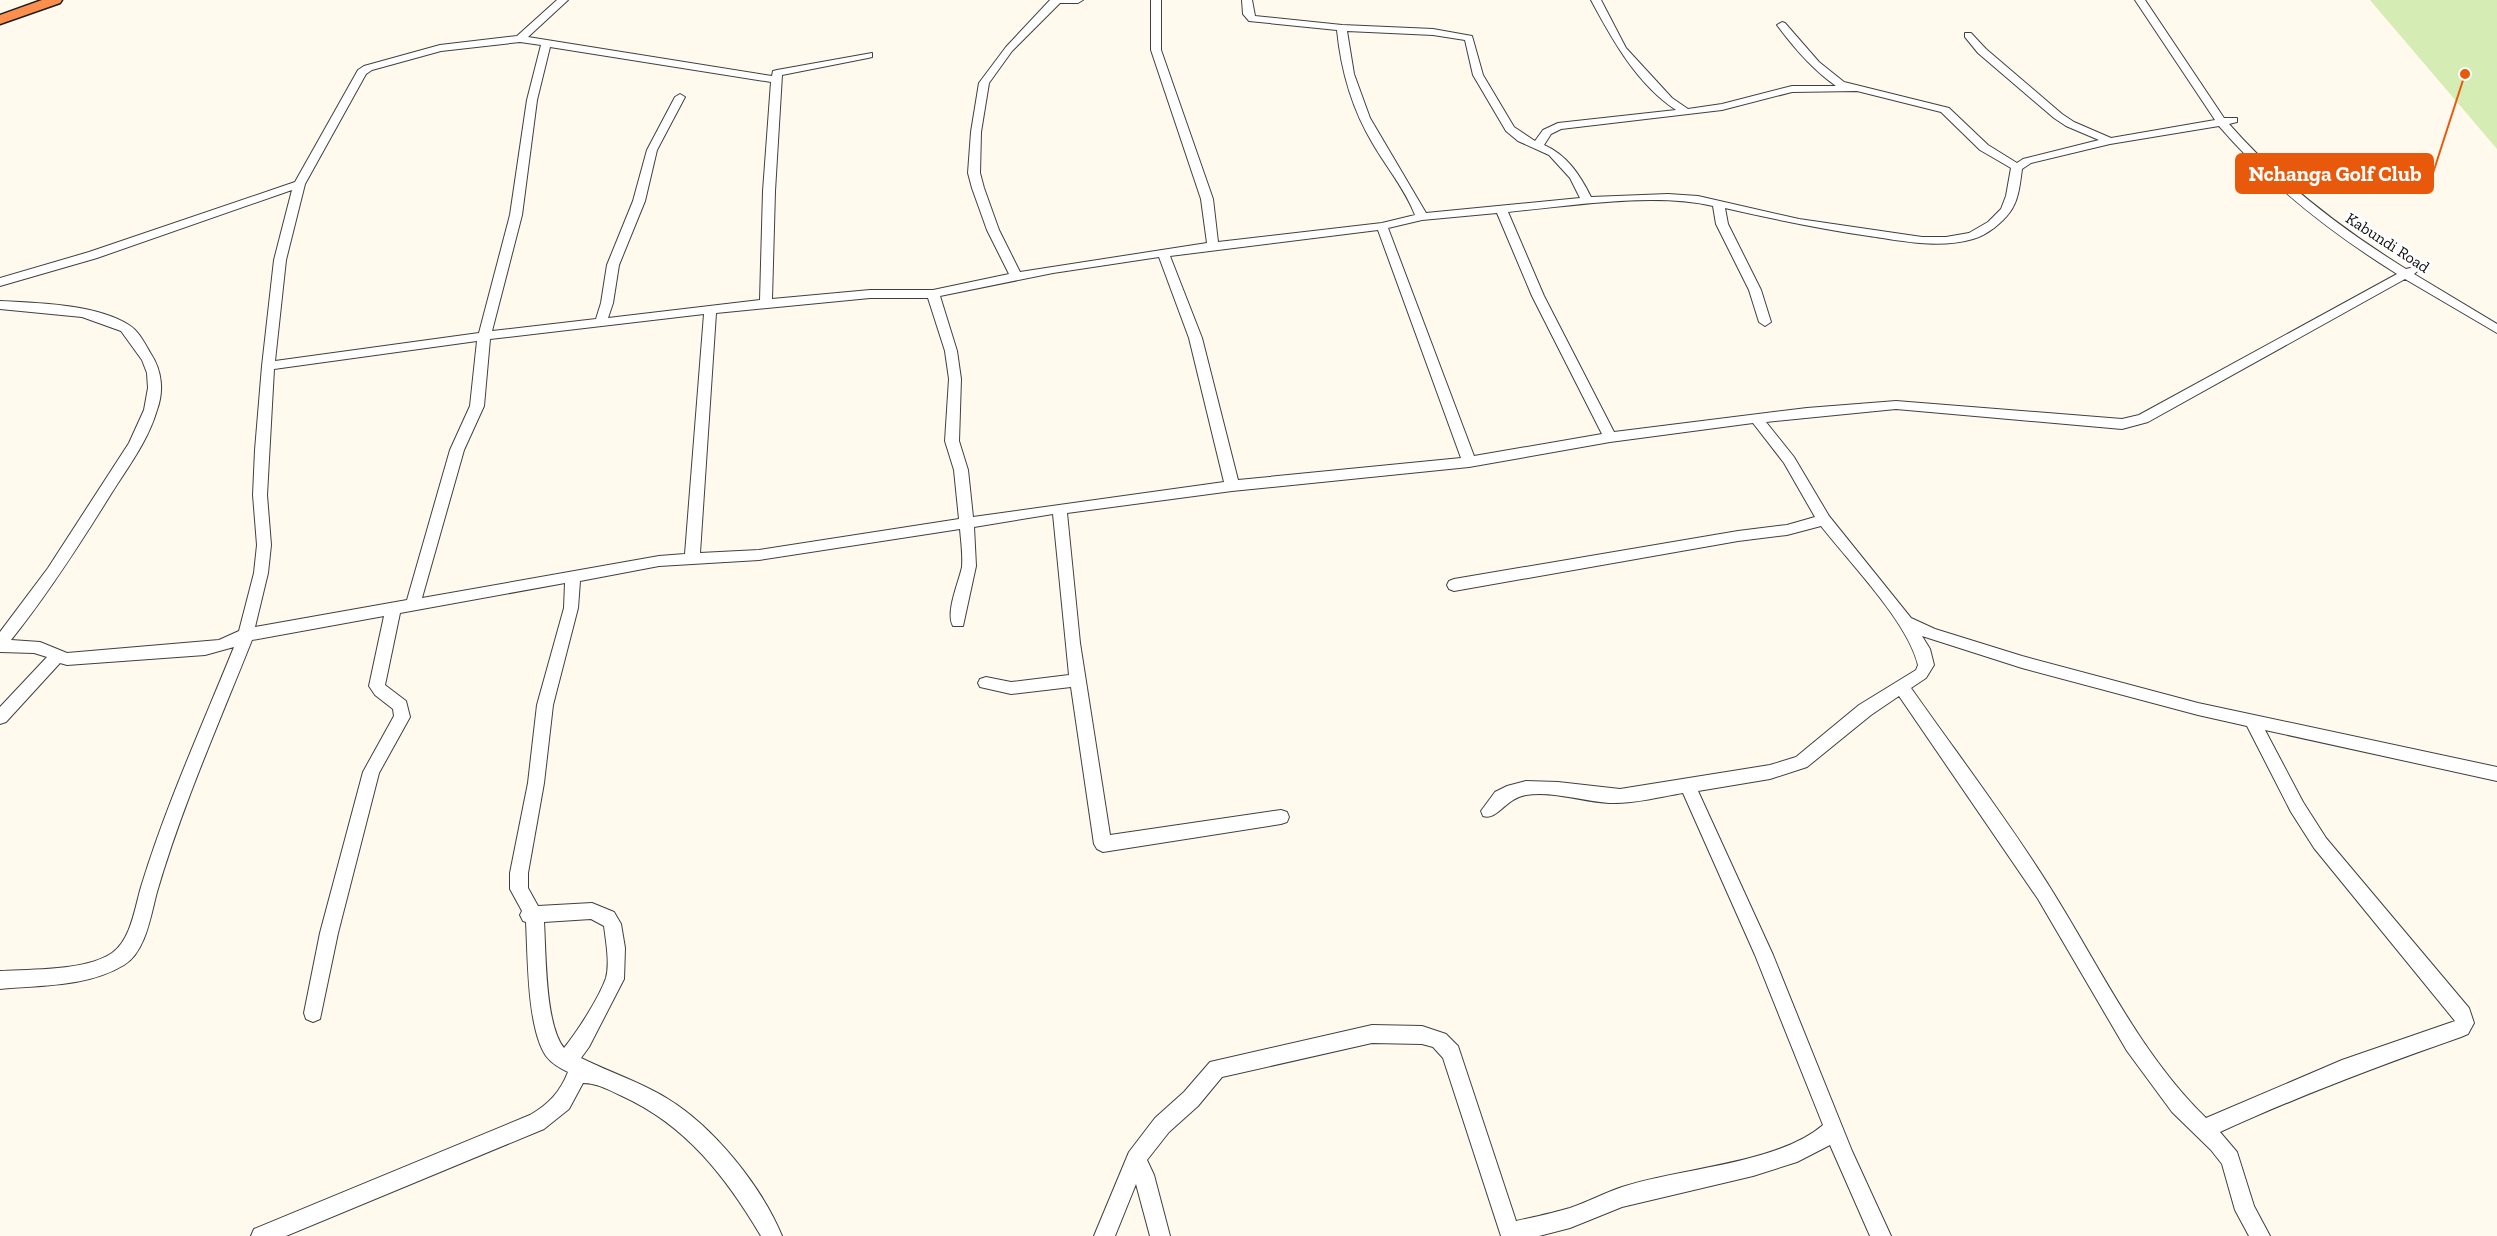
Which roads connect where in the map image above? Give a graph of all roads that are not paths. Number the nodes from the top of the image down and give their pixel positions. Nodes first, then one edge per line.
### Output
1 (32, 0) edge
2 (55, 0) edge
3 (563, 0) edge
4 (1056, 0) edge
5 (1078, 0) edge
6 (1156, 0) edge
7 (1247, 0) edge
8 (1596, 0) edge
9 (2140, 0) edge
10 (2151, 0) edge
11 (0, 11) edge
12 (0, 20) edge
13 (1782, 25) dead end
14 (1342, 28) junction
15 (1968, 34) dead end
16 (520, 39) junction
17 (547, 43) junction
18 (868, 55) dead end
19 (776, 80) junction
20 (1854, 88) junction
21 (680, 97) dead end
22 (1686, 112) junction
23 (2227, 121) junction
24 (2110, 141) junction
25 (1538, 144) junction
26 (2017, 167) junction
27 (299, 184) junction
28 (1587, 201) junction
29 (1718, 203) junction
30 (1501, 208) junction
31 (1422, 217) junction
32 (1382, 226) junction
33 (1213, 246) junction
34 (1163, 254) junction
35 (2409, 272) junction
36 (1016, 276) junction
37 (0, 282) edge
38 (933, 294) junction
39 (766, 303) junction
40 (0, 305) edge
41 (710, 310) junction
42 (2497, 319) edge
43 (1765, 322) dead end
44 (600, 324) junction
45 (2497, 329) edge
46 (484, 336) junction
47 (268, 366) junction
48 (1758, 420) junction
49 (1610, 437) junction
50 (1469, 462) junction
51 (1232, 486) junction
52 (1060, 509) junction
53 (1824, 520) junction
54 (966, 522) junction
55 (692, 558) junction
56 (573, 576) junction
57 (1454, 585) dead end
58 (413, 604) junction
59 (394, 608) junction
60 (958, 622) dead end
61 (1906, 622) junction
62 (246, 635) junction
63 (0, 645) edge
64 (57, 657) junction
65 (1078, 680) junction
66 (986, 683) dead end
67 (1901, 686) junction
68 (0, 717) edge
69 (2253, 723) junction
70 (2497, 774) edge
71 (1688, 786) junction
72 (1489, 811) dead end
73 (1281, 817) dead end
74 (531, 915) junction
75 (0, 980) edge
76 (313, 1012) dead end
77 (567, 1061) junction
78 (594, 1074) junction
79 (1834, 1128) junction
80 (2204, 1129) junction
81 (1136, 1159) junction
82 (1510, 1235) edge
83 (261, 1236) edge
84 (772, 1236) edge
85 (1104, 1236) edge
86 (1160, 1236) edge
87 (1881, 1236) edge
88 (2260, 1236) edge

1 - 11 highway
2 - 12 highway
3 - 16 street
4 - 5 street
4 - 36 street
6 - 33 street
7 - 14 street
8 - 22 street
9 - 23 street, Kabundi Road
10 - 23 street, Kabundi Road
13 - 20 street
14 - 25 street
14 - 31 street
15 - 24 street
16 - 17 street
16 - 27 street
17 - 19 street
17 - 46 street
18 - 19 street
19 - 39 street
20 - 22 street
20 - 26 street
21 - 44 street
22 - 25 street
23 - 24 street
23 - 35 street, Kabundi Road
24 - 26 street
25 - 28 street
26 - 29 street
27 - 37 street
27 - 47 street
28 - 29 street
28 - 30 street
29 - 43 street
30 - 31 street
30 - 49 street
31 - 32 street
32 - 33 street
32 - 50 street
33 - 34 street
34 - 36 street
34 - 51 street
35 - 42 street, Kabundi Road
35 - 45 street, Kabundi Road
35 - 48 street
36 - 38 street
38 - 39 street
38 - 54 street
39 - 41 street
40 - 63 street
41 - 44 street
41 - 55 street
44 - 46 street
46 - 47 street
46 - 58 street
47 - 62 street
48 - 49 street
48 - 53 street
49 - 50 street
50 - 51 street
51 - 52 street
52 - 54 street
52 - 65 street
53 - 57 street
53 - 61 street
54 - 55 street
54 - 60 street
55 - 56 street
56 - 58 street
56 - 74 street
58 - 59 street
59 - 62 street
59 - 76 street
61 - 67 street
61 - 69 street
62 - 64 street
62 - 75 street
63 - 64 street
64 - 68 street
65 - 66 street
65 - 73 street
67 - 71 street
67 - 80 street
69 - 70 street
69 - 80 street
71 - 72 street
71 - 79 street
74 - 77 street
74 - 77 street
77 - 78 street
78 - 83 street
78 - 84 street
79 - 82 street
79 - 87 street
80 - 88 street
81 - 82 street
81 - 85 street
81 - 86 street

